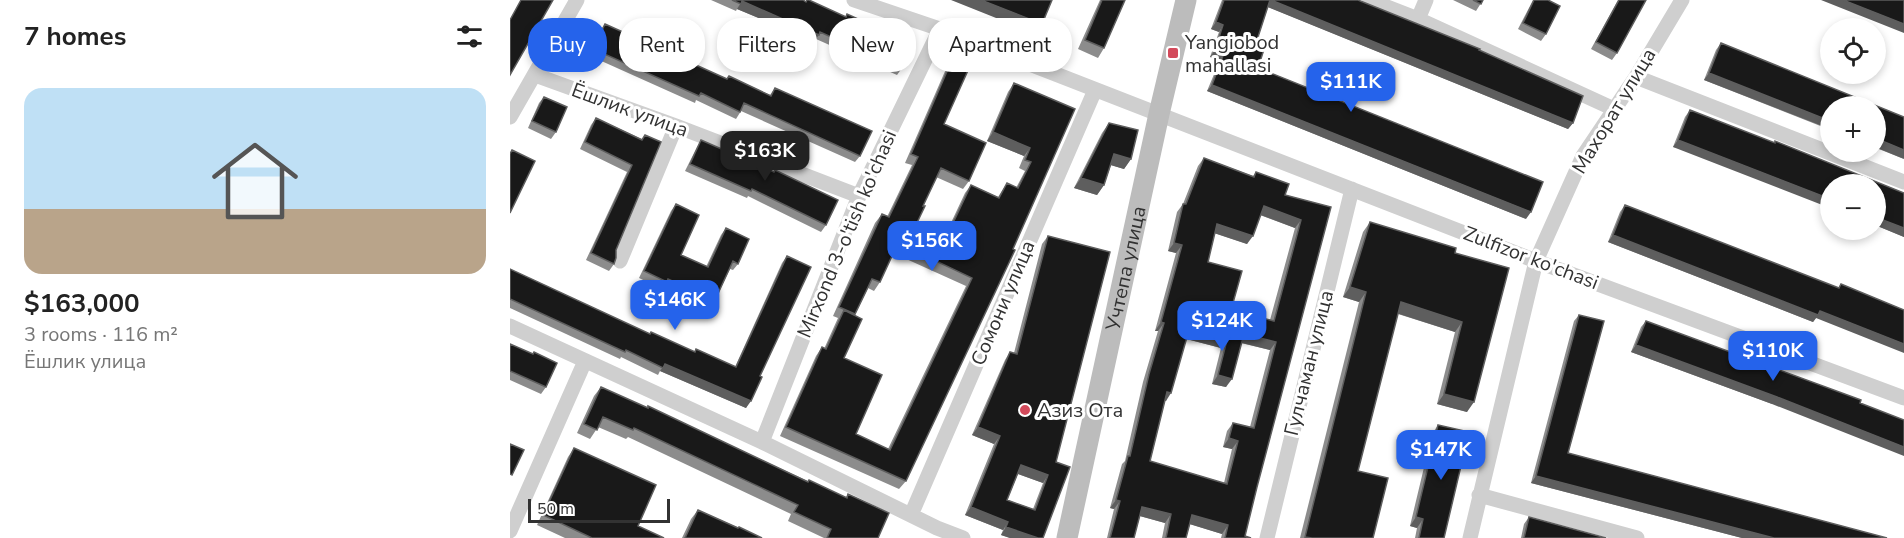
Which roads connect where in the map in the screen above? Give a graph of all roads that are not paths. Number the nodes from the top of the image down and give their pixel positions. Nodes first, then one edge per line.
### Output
1 (578, 0) edge
2 (854, 0) edge
3 (1186, 0) edge
4 (1369, 0) edge
5 (1426, 0) edge
6 (1682, 0) edge
7 (1418, 19) junction
8 (928, 25) edge
9 (928, 54) edge
10 (1049, 72) edge
11 (536, 75) junction
12 (1636, 77) junction
13 (1095, 90) junction
14 (1614, 109) junction
15 (1159, 114) junction
16 (510, 117) edge
17 (676, 126) junction
18 (1904, 182) edge
19 (1352, 189) junction
20 (859, 196) junction
21 (620, 261) dead end
22 (1536, 261) junction
23 (510, 327) edge
24 (585, 361) junction
25 (1904, 398) edge
26 (762, 442) junction
27 (1479, 495) junction
28 (911, 515) junction
29 (510, 531) edge
30 (934, 533) edge
31 (963, 538) edge
32 (1067, 538) edge
33 (1267, 538) edge
34 (1470, 538) edge
35 (1637, 538) edge

1 - 11 street
2 - 8 street, Zulfizor ko'chasi
3 - 15 street, Учтепа улица
4 - 7 street
5 - 7 street
6 - 12 street, Махорат улица
7 - 14 street
9 - 20 street, Mirxond 3-o'tish ko'chasi
10 - 13 street, Zulfizor ko'chasi
11 - 16 street
11 - 17 street, Ёшлик улица
12 - 14 street, Махорат улица
12 - 18 street
13 - 15 street, Zulfizor ko'chasi
13 - 28 street, Сомони улица
14 - 22 street, Махорат улица
15 - 19 street, Zulfizor ko'chasi
15 - 32 street, Учтепа улица
17 - 20 street, Ёшлик улица
17 - 21 street
19 - 22 street, Zulfizor ko'chasi
19 - 33 street, Гулчаман улица
20 - 26 street, Mirxond 3-o'tish ko'chasi
22 - 25 street, Zulfizor ko'chasi
22 - 27 street, Махорат улица
23 - 24 street
24 - 26 street
24 - 29 street
26 - 28 street
27 - 34 street, Махорат улица
27 - 35 street
28 - 30 street
30 - 31 street

